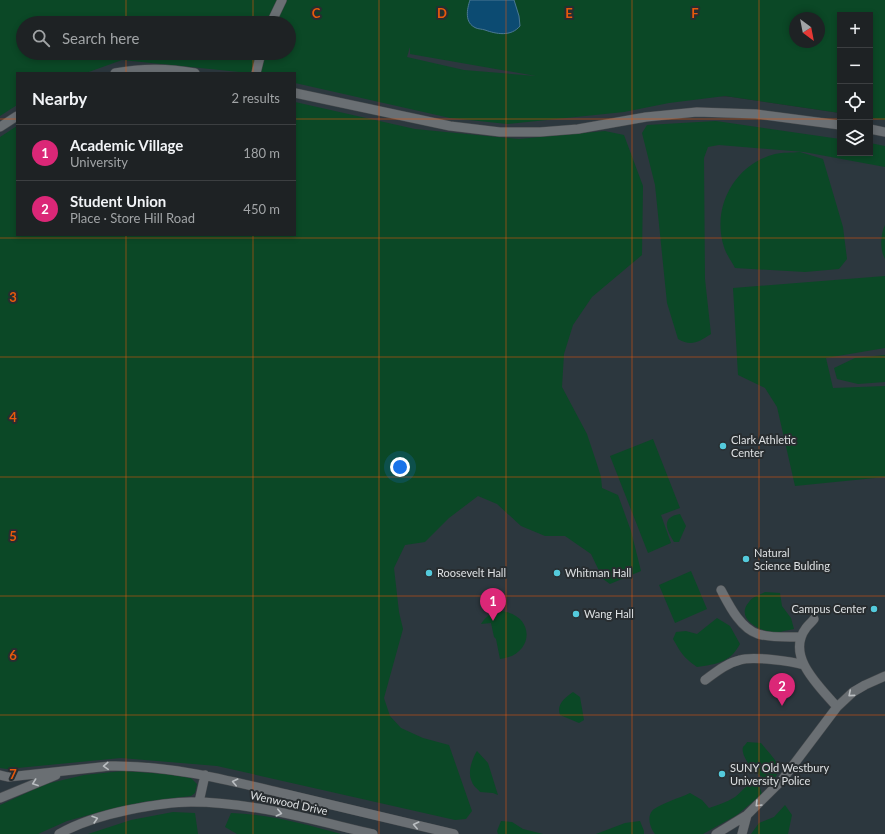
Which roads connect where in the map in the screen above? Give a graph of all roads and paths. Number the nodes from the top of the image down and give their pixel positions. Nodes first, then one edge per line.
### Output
1 (282, 0) edge
2 (274, 16) edge
3 (259, 60) edge
4 (121, 72) edge
5 (188, 72) edge
6 (256, 72) edge
7 (296, 93) edge
8 (16, 117) edge
9 (837, 125) edge
10 (0, 127) edge
11 (873, 130) edge
12 (885, 132) edge
13 (721, 590) dead end
14 (814, 619) dead end
15 (801, 637) junction
16 (804, 665) junction
17 (885, 676) edge
18 (705, 680) dead end
19 (837, 707) junction
20 (71, 770) junction
21 (0, 775) edge
22 (205, 775) junction
23 (0, 798) edge
24 (199, 802) junction
25 (747, 815) junction
26 (59, 834) edge
27 (373, 834) edge
28 (454, 834) edge
29 (716, 834) edge
30 (742, 834) edge

1 - 2 street
3 - 6 street
4 - 5 street
7 - 9 street
8 - 10 street
11 - 12 street
13 - 15 street
14 - 15 street
15 - 16 street
16 - 18 street
16 - 19 street
17 -> 19 street
19 -> 25 street
20 - 21 street
22 -> 20 street
20 -> 23 street
22 - 24 street
28 -> 22 street
26 -> 24 street, Wenwood Drive
24 -> 27 street, Wenwood Drive
25 - 29 street
25 - 30 street

